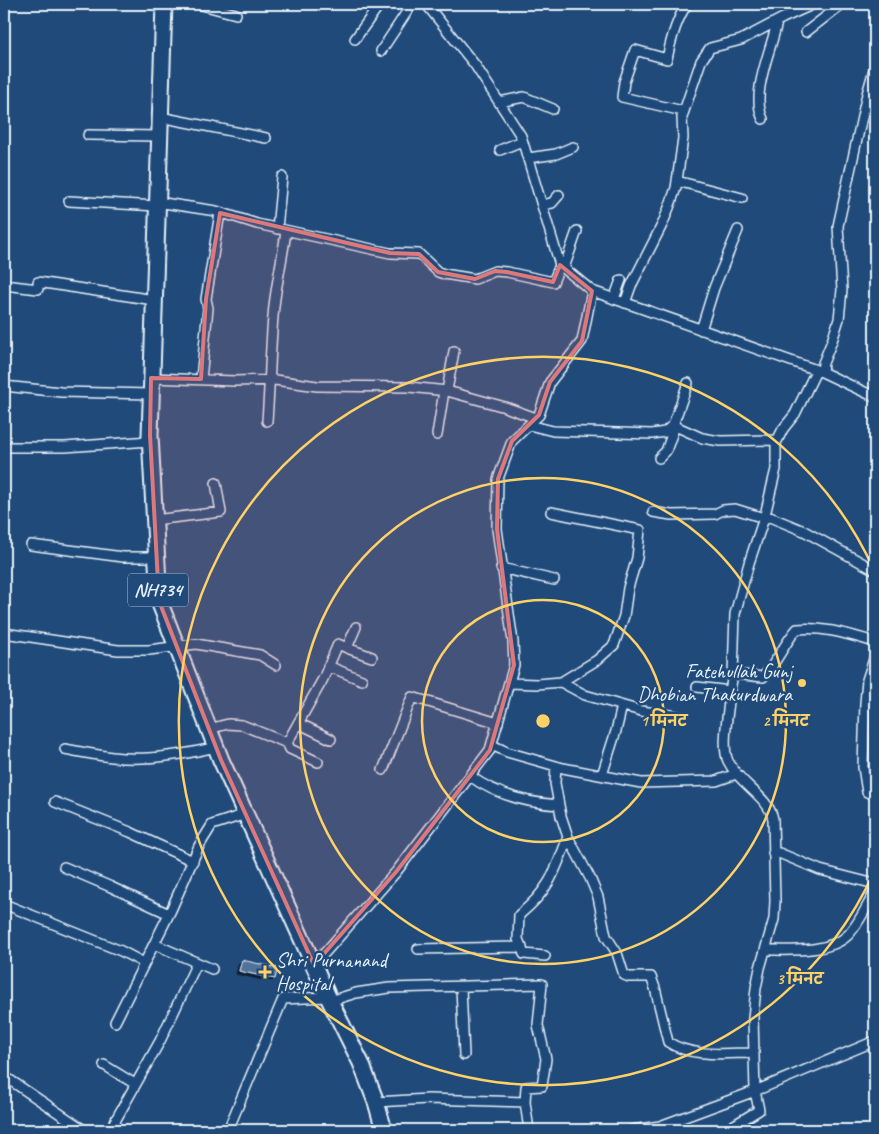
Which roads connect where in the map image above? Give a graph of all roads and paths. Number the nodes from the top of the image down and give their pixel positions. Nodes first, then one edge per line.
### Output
1 (164, 4) edge
2 (198, 4) edge
3 (380, 4) edge
4 (412, 4) edge
5 (426, 4) edge
6 (687, 4) edge
7 (814, 4) edge
8 (842, 4) edge
9 (236, 14) dead end
10 (777, 22) junction
11 (806, 32) dead end
12 (355, 39) dead end
13 (381, 51) dead end
14 (875, 66) edge
15 (499, 102) junction
16 (554, 109) dead end
17 (683, 111) junction
18 (160, 117) junction
19 (763, 119) dead end
20 (88, 135) dead end
21 (159, 136) junction
22 (266, 138) dead end
23 (522, 141) junction
24 (573, 147) dead end
25 (500, 150) dead end
26 (528, 158) junction
27 (282, 176) dead end
28 (677, 181) junction
29 (559, 195) dead end
30 (742, 198) dead end
31 (69, 201) dead end
32 (157, 204) junction
33 (542, 205) junction
34 (220, 213) junction
35 (282, 230) junction
36 (738, 230) dead end
37 (577, 231) dead end
38 (562, 267) junction
39 (621, 280) dead end
40 (4, 285) edge
41 (592, 291) junction
42 (614, 299) junction
43 (154, 300) junction
44 (626, 303) junction
45 (701, 330) junction
46 (454, 350) dead end
47 (819, 372) junction
48 (152, 378) junction
49 (201, 379) junction
50 (268, 380) junction
51 (688, 384) dead end
52 (4, 386) edge
53 (446, 391) junction
54 (151, 394) junction
55 (875, 397) edge
56 (536, 418) junction
57 (267, 421) dead end
58 (529, 425) junction
59 (674, 425) junction
60 (437, 435) dead end
61 (777, 440) junction
62 (150, 441) junction
63 (4, 447) edge
64 (658, 458) dead end
65 (216, 483) dead end
66 (551, 512) dead end
67 (653, 512) dead end
68 (765, 516) junction
69 (154, 520) junction
70 (31, 545) dead end
71 (156, 558) junction
72 (501, 568) junction
73 (875, 570) edge
74 (554, 580) dead end
75 (356, 626) dead end
76 (4, 633) edge
77 (875, 642) edge
78 (177, 647) junction
79 (347, 648) junction
80 (875, 656) edge
81 (372, 658) dead end
82 (276, 665) dead end
83 (328, 666) junction
84 (733, 674) junction
85 (362, 680) dead end
86 (561, 682) junction
87 (509, 683) junction
88 (697, 687) dead end
89 (730, 691) junction
90 (622, 706) junction
91 (677, 716) dead end
92 (298, 722) junction
93 (498, 723) junction
94 (209, 729) junction
95 (330, 739) dead end
96 (287, 743) junction
97 (492, 745) junction
98 (216, 747) junction
99 (65, 749) dead end
100 (318, 762) dead end
101 (556, 766) junction
102 (383, 770) dead end
103 (736, 774) junction
104 (602, 775) junction
105 (470, 776) junction
106 (875, 795) edge
107 (55, 802) dead end
108 (559, 805) junction
109 (246, 814) junction
110 (568, 837) junction
111 (773, 854) junction
112 (193, 861) junction
113 (64, 867) dead end
114 (875, 884) edge
115 (875, 892) edge
116 (4, 904) edge
117 (169, 914) junction
118 (154, 944) junction
119 (522, 948) junction
120 (418, 949) dead end
121 (766, 950) junction
122 (545, 956) dead end
123 (144, 963) junction
124 (197, 963) junction
125 (314, 965) junction
126 (212, 969) dead end
127 (461, 987) junction
128 (329, 999) junction
129 (114, 1022) dead end
130 (875, 1041) edge
131 (754, 1053) junction
132 (464, 1055) dead end
133 (104, 1065) dead end
134 (4, 1076) edge
135 (135, 1084) junction
136 (755, 1091) junction
137 (376, 1102) junction
138 (525, 1102) junction
139 (84, 1130) edge
140 (110, 1130) edge
141 (228, 1130) edge
142 (384, 1130) edge
143 (529, 1130) edge
144 (632, 1130) edge
145 (726, 1130) edge

1 - 18 highway, NH734
2 - 9 street
3 - 12 street
4 - 13 street
5 - 15 street
6 - 17 street
7 - 10 street
8 - 11 street
10 - 17 street
10 - 19 street
14 - 47 street
15 - 16 street
15 - 23 street
17 - 28 street
18 - 21 highway, NH734
18 - 22 street
20 - 21 street
21 - 32 highway, NH734
23 - 25 street
23 - 26 street
24 - 26 street
26 - 33 street
27 - 35 street
28 - 30 street
28 - 44 street
29 - 33 street
31 - 32 street
32 - 34 street
32 - 43 highway, NH734
33 - 38 street
34 - 35 street
34 - 49 street
35 - 38 street
35 - 50 street
36 - 45 street
37 - 38 street
38 - 41 street
39 - 42 street
40 - 43 street
41 - 42 street
41 - 56 street
42 - 44 street
43 - 48 highway, NH734
44 - 45 street
45 - 47 street
46 - 53 street
47 - 55 street
47 - 61 street
48 - 49 street
48 - 54 highway, NH734
49 - 50 street
50 - 53 street
50 - 57 street
51 - 59 street
52 - 54 street
53 - 56 street
53 - 60 street
54 - 62 highway, NH734
56 - 58 street
58 - 59 street
58 - 72 street
59 - 61 street
59 - 64 street
61 - 68 street
62 - 63 street
62 - 69 highway, NH734
65 - 69 street
66 - 86 street
67 - 68 street
68 - 73 street
68 - 84 street
69 - 71 highway, NH734
70 - 71 street
71 - 78 highway, NH734
72 - 74 street
72 - 87 street
75 - 79 street
76 - 78 street
77 - 84 street
78 - 82 street
78 - 94 highway, NH734
79 - 81 street
79 - 83 street
80 - 106 street
83 - 85 street
83 - 92 street
84 - 89 street
86 - 87 street
86 - 90 street
87 - 93 street
88 - 89 street
89 - 103 street
90 - 91 street
90 - 104 street
92 - 95 street
92 - 96 street
93 - 97 street
93 - 102 street
94 - 96 street
94 - 98 highway, NH734
96 - 100 street
97 - 101 street
97 - 105 street
98 - 99 street
98 - 109 highway, NH734
101 - 104 street
101 - 108 street
103 - 104 street
103 - 111 street
105 - 108 street
105 - 125 street
107 - 112 street
108 - 110 street
109 - 112 street
109 - 125 highway, NH734
110 - 119 street
110 - 131 street
111 - 114 street
111 - 121 street
112 - 117 street
113 - 117 street
115 - 121 street
116 - 123 street
117 - 118 street
118 - 123 street
118 - 124 street
119 - 120 street
119 - 122 street
121 - 131 street
123 - 129 street
124 - 126 street
124 - 135 street
125 - 128 highway, NH734
127 - 128 street
127 - 132 street
127 - 138 street
128 - 137 highway, NH734
128 - 141 street
130 - 136 street
131 - 136 street
133 - 135 street
134 - 139 street
135 - 140 street
136 - 144 street
136 - 145 street
137 - 138 street
137 - 142 highway, NH734
138 - 143 street

